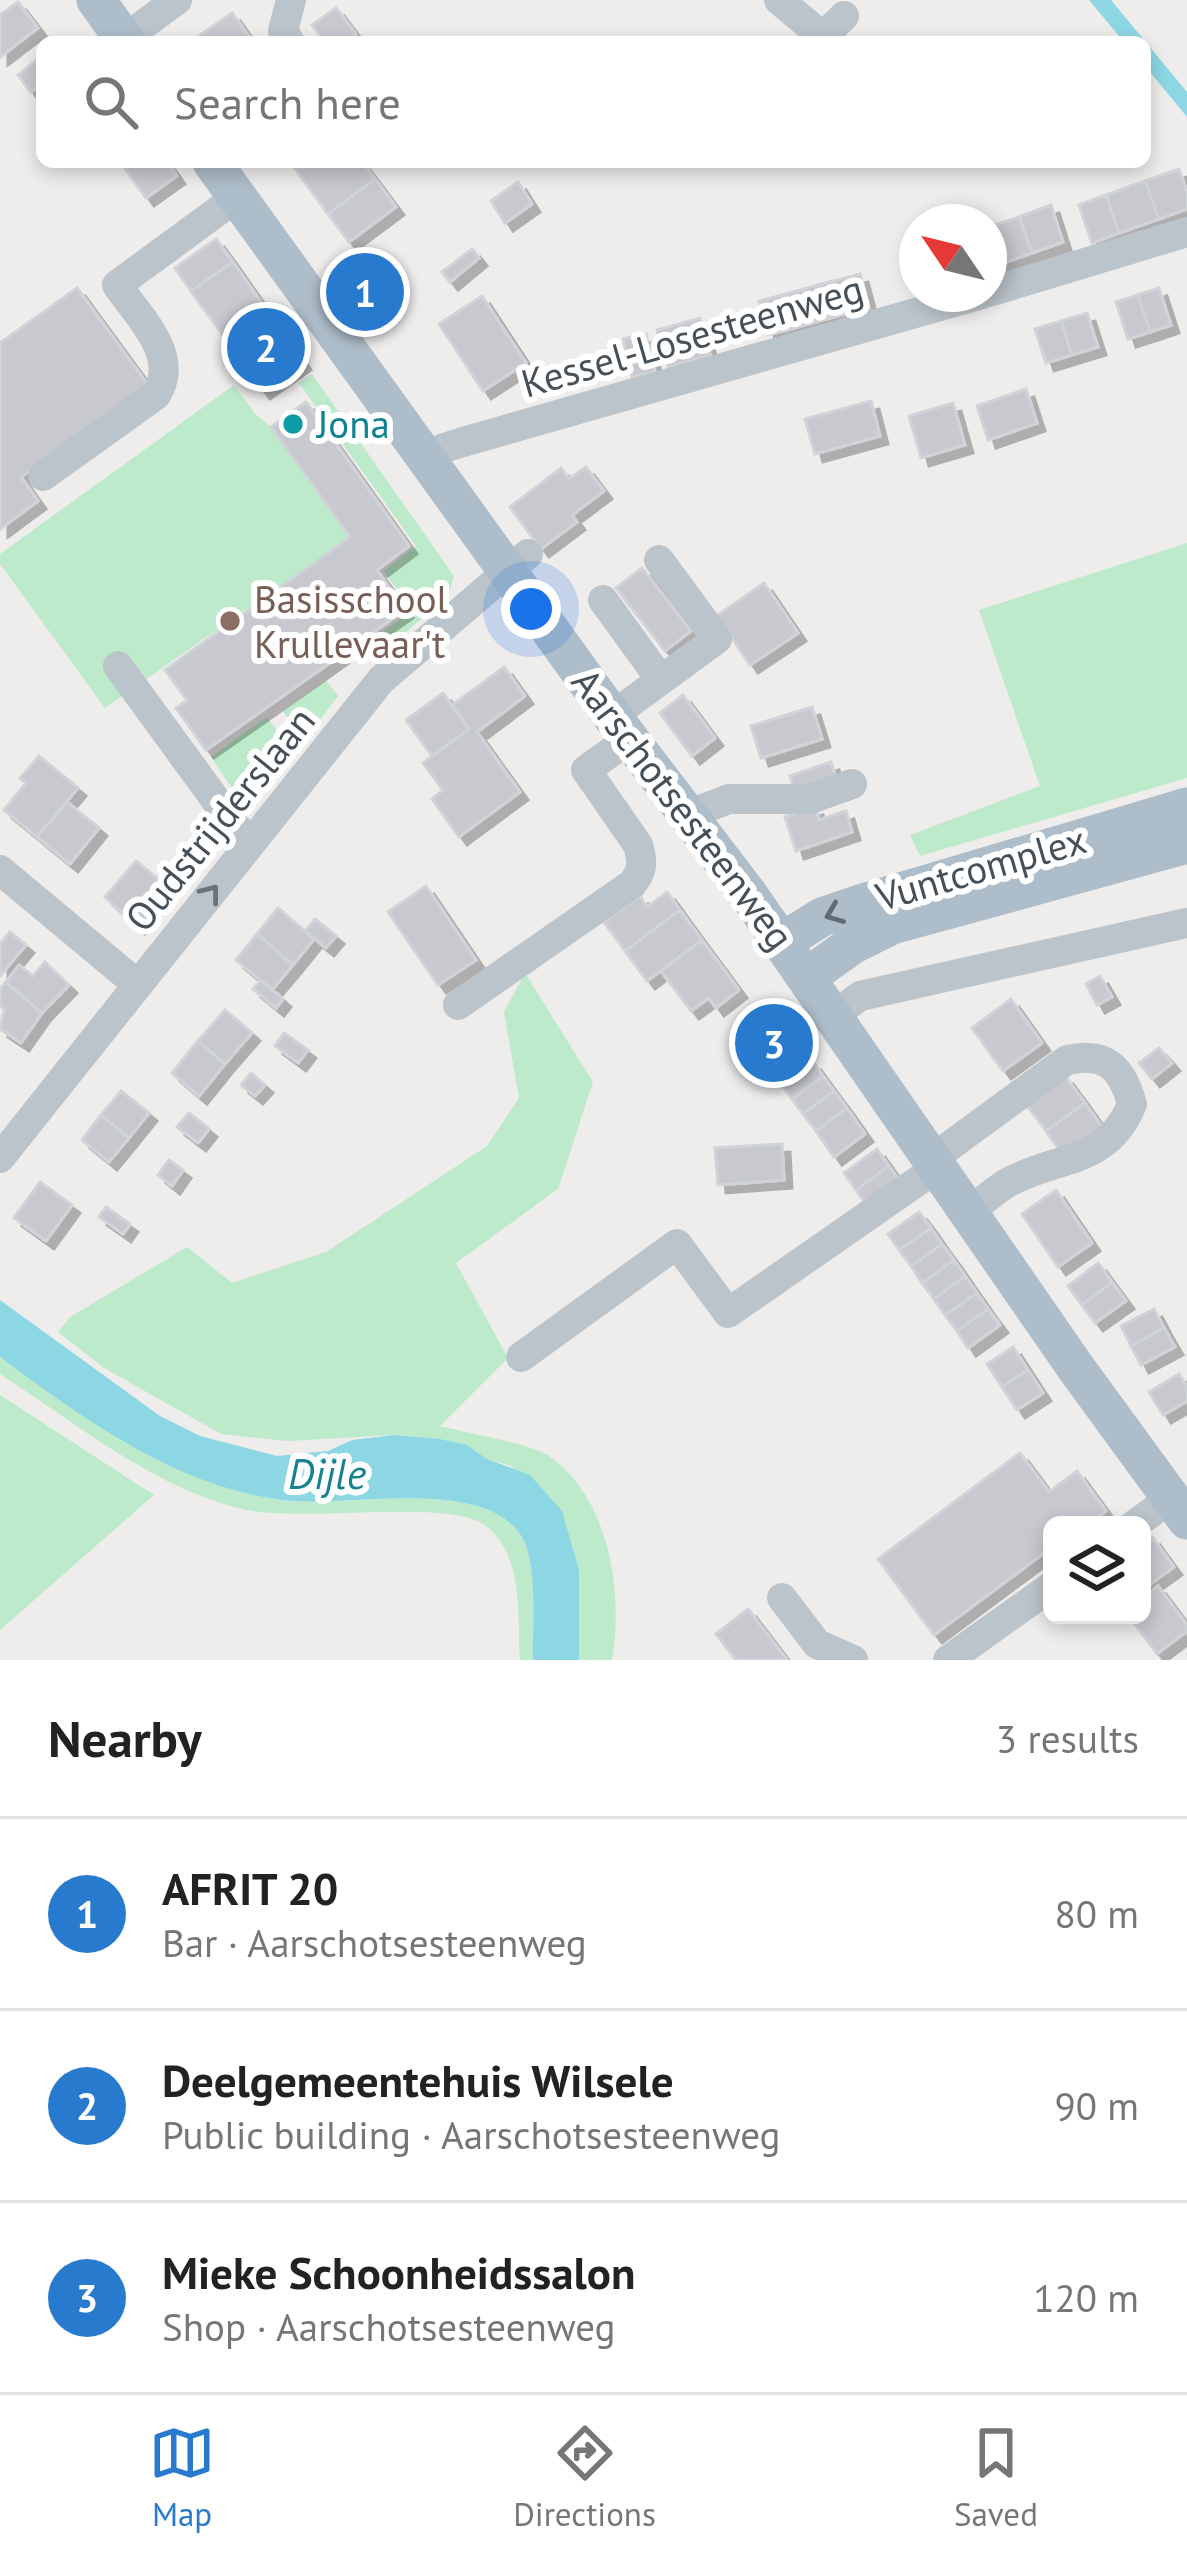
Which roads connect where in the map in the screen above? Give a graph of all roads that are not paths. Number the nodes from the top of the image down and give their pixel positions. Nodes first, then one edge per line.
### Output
1 (96, 0) edge
2 (177, 0) edge
3 (291, 0) edge
4 (779, 0) edge
5 (844, 16) dead end
6 (122, 36) edge
7 (130, 36) edge
8 (286, 36) edge
9 (822, 36) edge
10 (824, 36) edge
11 (216, 168) edge
12 (237, 196) junction
13 (1187, 232) edge
14 (1007, 287) edge
15 (919, 312) edge
16 (427, 460) junction
17 (43, 476) dead end
18 (659, 560) dead end
19 (518, 562) junction
20 (603, 600) dead end
21 (118, 666) dead end
22 (661, 680) junction
23 (620, 728) junction
24 (852, 784) dead end
25 (1187, 807) edge
26 (687, 815) junction
27 (251, 842) junction
28 (1187, 844) edge
29 (0, 870) edge
30 (1187, 923) edge
31 (782, 942) junction
32 (807, 977) junction
33 (138, 985) junction
34 (458, 1005) dead end
35 (833, 1016) junction
36 (0, 1158) edge
37 (935, 1163) junction
38 (969, 1212) junction
39 (521, 1357) dead end
40 (1179, 1509) edge
41 (1043, 1592) edge
42 (782, 1598) dead end
43 (853, 1660) edge
44 (948, 1660) edge

1 - 6 main road
2 - 7 street
3 - 8 street
4 - 9 street
5 - 10 street
11 - 12 main road, Aarschotsesteenweg
12 - 16 main road, Aarschotsesteenweg
12 - 17 street
13 - 14 street, Kessel-Losesteenweg
15 - 16 street, Kessel-Losesteenweg
16 - 19 main road, Aarschotsesteenweg
18 - 22 street
19 - 23 main road, Aarschotsesteenweg
19 - 27 street, Oudstrijderslaan
20 - 22 street
21 - 27 street
22 - 23 street
23 - 26 main road, Aarschotsesteenweg
23 - 34 street
24 - 26 street
25 -> 31 main road, Vuntcomplex
26 - 31 main road, Aarschotsesteenweg
33 -> 27 street, Oudstrijderslaan
28 - 32 main road, Vuntcomplex
29 - 33 street
30 - 35 street
31 - 32 main road, Aarschotsesteenweg
32 - 35 main road, Aarschotsesteenweg
33 - 36 street, Oudstrijderslaan
35 - 37 main road, Aarschotsesteenweg
37 - 38 main road, Aarschotsesteenweg
37 - 38 street
37 - 39 street
38 - 40 main road, Aarschotsesteenweg
41 - 44 street
42 - 43 street

